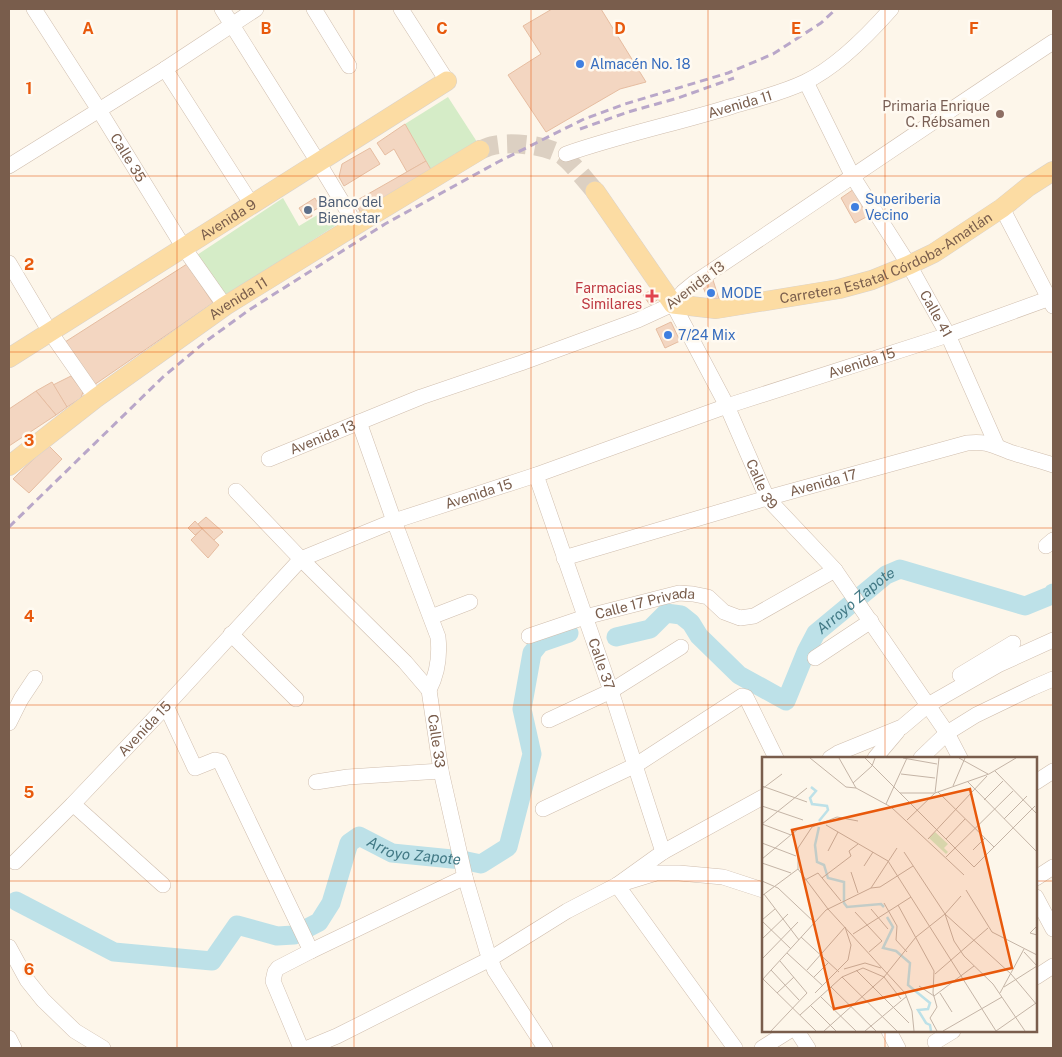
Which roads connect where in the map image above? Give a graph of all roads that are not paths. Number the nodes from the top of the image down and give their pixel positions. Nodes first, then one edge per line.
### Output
1 (34, 9) edge
2 (222, 9) edge
3 (256, 9) edge
4 (314, 9) edge
5 (401, 9) edge
6 (891, 9) edge
7 (232, 24) junction
8 (1053, 42) edge
9 (349, 66) dead end
10 (165, 68) junction
11 (447, 81) joint
12 (806, 82) junction
13 (99, 110) junction
14 (480, 150) tunnel mouth
15 (566, 154) dead end
16 (318, 162) junction
17 (9, 166) edge
18 (1053, 171) edge
19 (853, 177) junction
20 (595, 191) tunnel mouth
21 (252, 205) junction
22 (1002, 208) junction
23 (356, 225) junction
24 (184, 248) junction
25 (9, 263) edge
26 (909, 265) junction
27 (1052, 300) edge
28 (673, 304) junction
29 (225, 306) junction
30 (50, 332) junction
31 (948, 335) junction
32 (9, 358) edge
33 (96, 398) junction
34 (727, 406) junction
35 (359, 422) junction
36 (997, 446) junction
37 (269, 459) dead end
38 (1053, 465) edge
39 (9, 466) edge
40 (536, 476) junction
41 (236, 491) dead end
42 (767, 498) junction
43 (394, 521) junction
44 (301, 558) junction
45 (564, 558) junction
46 (835, 570) junction
47 (470, 602) dead end
48 (431, 617) junction
49 (585, 617) junction
50 (871, 621) junction
51 (231, 634) junction
52 (529, 636) dead end
53 (1053, 640) edge
54 (1013, 643) dead end
55 (681, 648) dead end
56 (815, 658) dead end
57 (35, 678) dead end
58 (1053, 679) edge
59 (429, 690) junction
60 (611, 690) junction
61 (296, 699) dead end
62 (925, 702) junction
63 (166, 706) junction
64 (550, 720) dead end
65 (9, 723) edge
66 (902, 727) junction
67 (947, 733) junction
68 (776, 757) edge
69 (832, 757) edge
70 (876, 757) edge
71 (923, 757) edge
72 (959, 757) edge
73 (636, 765) junction
74 (1053, 771) edge
75 (442, 772) junction
76 (1037, 781) edge
77 (316, 782) dead end
78 (762, 798) edge
79 (73, 804) junction
80 (543, 809) dead end
81 (664, 852) junction
82 (15, 862) dead end
83 (1053, 867) edge
84 (465, 877) junction
85 (1037, 877) edge
86 (163, 885) dead end
87 (617, 885) junction
88 (762, 890) edge
89 (1037, 899) edge
90 (1053, 929) edge
91 (9, 947) edge
92 (311, 951) junction
93 (490, 959) junction
94 (1053, 966) edge
95 (1037, 976) edge
96 (787, 1032) edge
97 (798, 1032) edge
98 (890, 1032) edge
99 (951, 1032) edge
100 (9, 1038) edge
101 (935, 1040) edge
102 (14, 1048) edge
103 (103, 1048) edge
104 (301, 1048) edge
105 (308, 1048) edge
106 (545, 1048) edge
107 (735, 1048) edge
108 (762, 1048) edge
109 (808, 1048) edge
110 (898, 1048) edge

1 - 13 street, Calle 35
2 - 7 street
3 - 7 street
4 - 9 street
5 - 11 street
6 - 12 street, Avenida 11
7 - 10 street
7 - 16 street
8 - 19 street, Avenida 13
10 - 13 street
10 - 21 street
11 - 16 main road, Avenida 9
12 - 15 street, Avenida 11
12 - 19 street, Calle 41
13 - 17 street
13 - 24 street, Calle 35
14 - 23 main road, Avenida 11
16 - 21 main road, Avenida 9
16 - 23 street
18 - 22 main road, Carretera Estatal Córdoba-Amatlán
19 - 26 street, Calle 41
19 - 28 street, Avenida 13
20 - 28 main road, Calle 39
21 - 24 main road, Avenida 9
22 - 26 main road, Carretera Estatal Córdoba-Amatlán
22 - 27 street
23 - 29 main road, Avenida 11
24 - 29 street, Calle 35
24 - 30 main road, Avenida 9
25 - 30 street
26 - 28 main road, Carretera Estatal Córdoba-Amatlán
26 - 31 street, Calle 41
27 - 31 street, Avenida 15
28 - 34 street, Calle 39
28 - 35 street, Avenida 13
29 - 33 main road, Avenida 11
30 - 32 main road, Avenida 9
30 - 33 street
31 - 34 street, Avenida 15
31 - 36 street, Calle 41
33 - 39 main road, Avenida 11
34 - 40 street, Avenida 15
34 - 42 street, Calle 39
35 - 37 street, Avenida 13
35 - 43 street
36 - 38 street, Avenida 17
36 - 42 street, Avenida 17
40 - 43 street, Avenida 15
40 - 45 street, Calle 37
41 - 44 street
42 - 45 street, Avenida 17
42 - 46 street, Calle 39
43 - 44 street, Avenida 15
43 - 48 street
44 - 51 street, Avenida 15
44 - 59 street
45 - 49 street, Calle 37
46 - 49 street, Calle 17 Privada
46 - 50 street, Calle 39
47 - 48 street
48 - 59 street
49 - 52 street, Calle 17 Privada
49 - 60 street, Calle 37
50 - 56 street
50 - 62 street, Calle 39
51 - 61 street
51 - 63 street, Avenida 15
53 - 62 street
54 - 62 street
55 - 60 street
57 - 65 street
58 - 67 street
59 - 75 street, Calle 33
60 - 64 street
60 - 73 street, Calle 37
62 - 66 street
62 - 67 street, Calle 39
63 - 79 street, Avenida 15
63 - 92 street
66 - 69 street
66 - 70 street
67 - 71 street
67 - 72 street, Calle 39
68 - 73 street
73 - 80 street
73 - 81 street, Calle 37
74 - 76 street
75 - 77 street
75 - 84 street, Calle 33
78 - 81 street
79 - 82 street, Avenida 15
79 - 86 street
81 - 87 street
83 - 85 street
84 - 92 street
84 - 93 street, Calle 33
87 - 88 street
87 - 93 street
87 - 107 street
89 - 90 street
91 - 103 street
92 - 104 street
93 - 105 street
93 - 106 street, Calle 33
94 - 95 street
96 - 108 street
97 - 109 street
98 - 110 street
99 - 101 street
100 - 102 street

